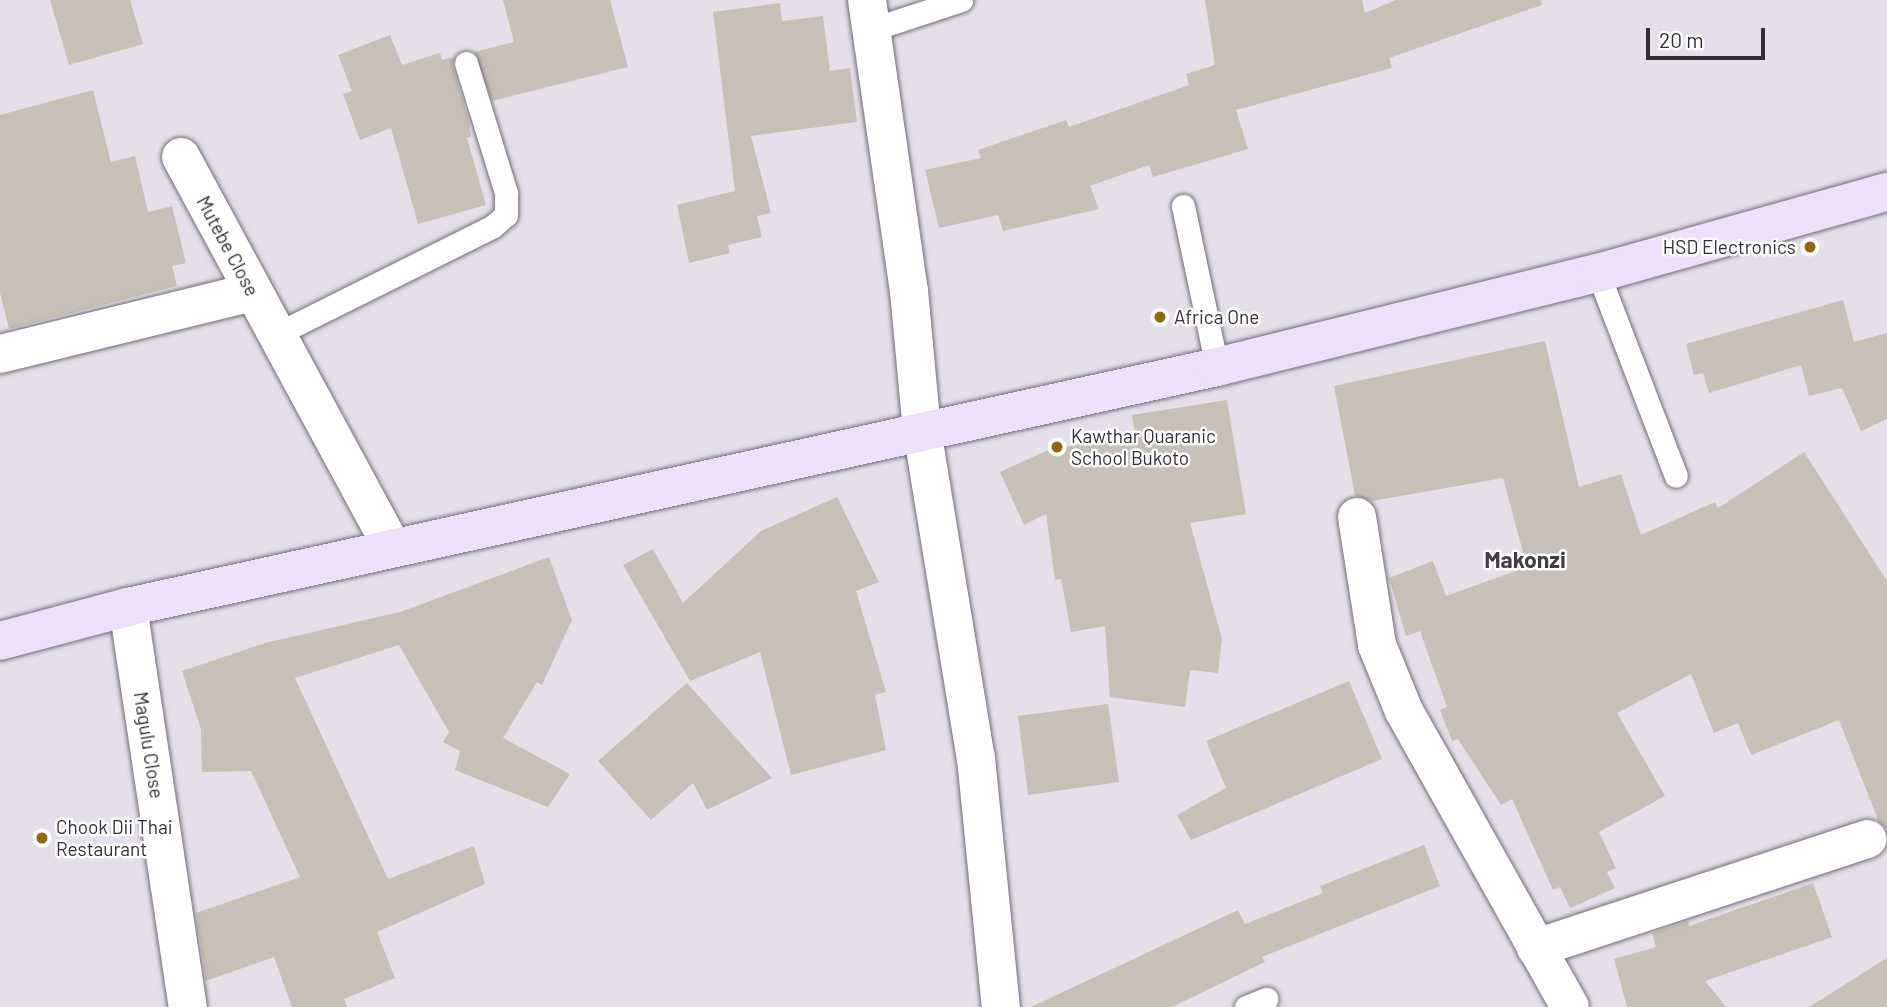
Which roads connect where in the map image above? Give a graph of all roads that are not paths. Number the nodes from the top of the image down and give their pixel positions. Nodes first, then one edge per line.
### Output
1 (961, 0) edge
2 (869, 15) edge
3 (466, 63) dead end
4 (181, 158) dead end
5 (1887, 192) edge
6 (1183, 206) dead end
7 (1598, 273) junction
8 (253, 292) junction
9 (277, 334) junction
10 (0, 354) edge
11 (1217, 366) junction
12 (922, 430) junction
13 (1676, 476) dead end
14 (1357, 517) dead end
15 (392, 548) junction
16 (128, 607) junction
17 (0, 641) edge
18 (1868, 839) dead end
19 (1536, 948) junction
20 (188, 1007) edge
21 (1001, 1007) edge
22 (1570, 1007) edge

1 - 2 lane
2 - 12 street
3 - 9 lane
4 - 8 street, Mutebe Close
5 - 7 main road
6 - 11 lane
7 - 11 main road
7 - 13 lane
8 - 9 street, Mutebe Close
8 - 10 street
9 - 15 street, Mutebe Close
11 - 12 main road
12 - 15 main road
12 - 21 street
14 - 19 street
15 - 16 main road
16 - 17 main road
16 - 20 street, Magulu Close
18 - 19 street
19 - 22 street

